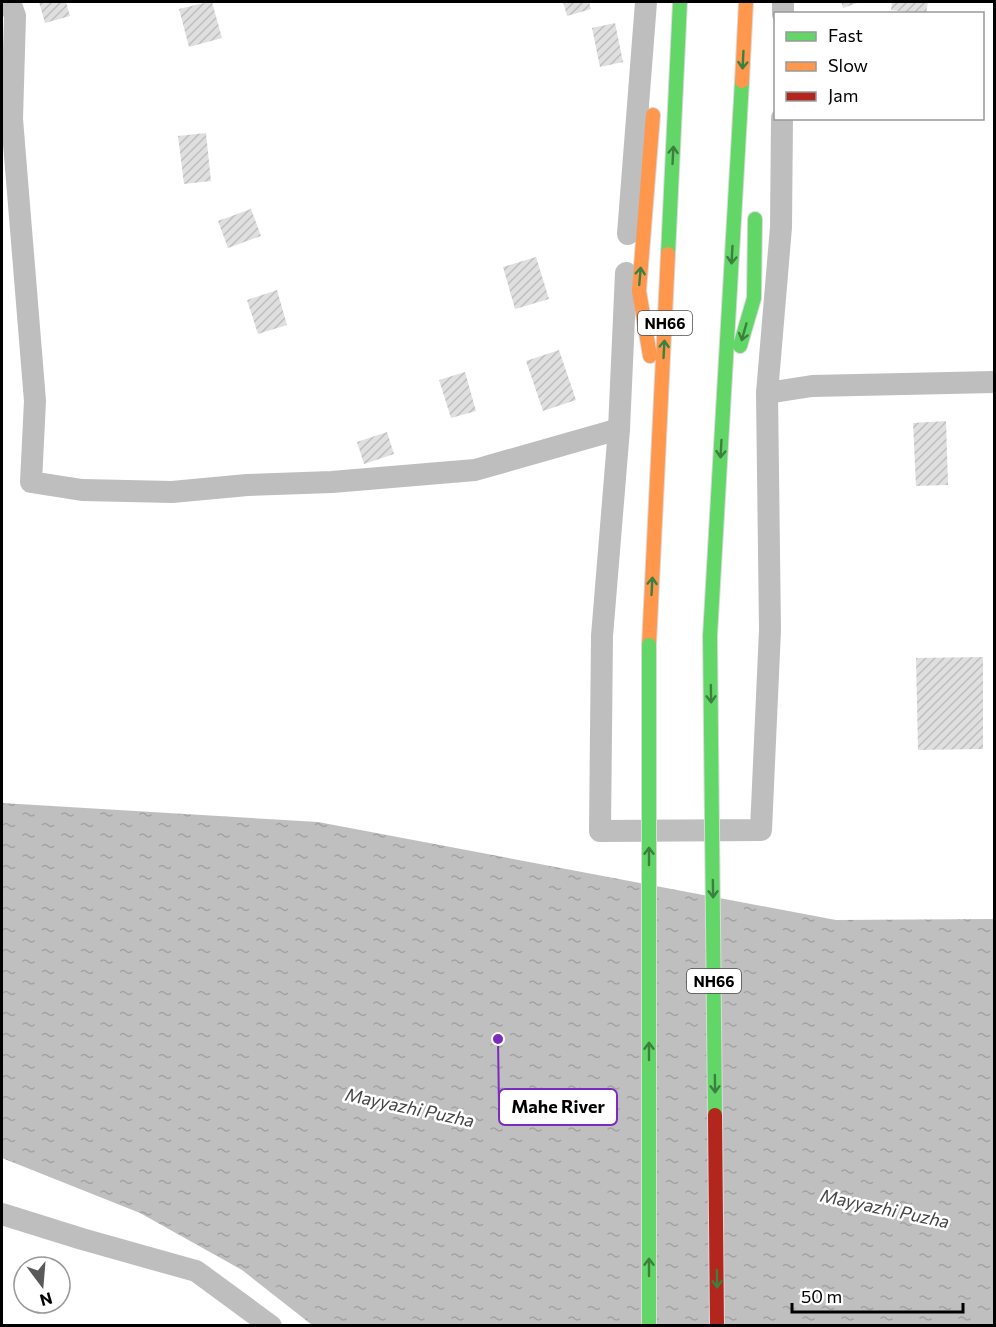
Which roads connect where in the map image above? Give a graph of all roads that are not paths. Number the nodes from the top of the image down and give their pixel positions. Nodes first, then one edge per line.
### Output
1 (10, 2) edge
2 (646, 2) edge
3 (680, 2) edge
4 (746, 2) edge
5 (654, 106) dead end
6 (782, 120) edge
7 (756, 203) dead end
8 (994, 382) edge
9 (767, 393) junction
10 (724, 400) junction
11 (660, 417) junction
12 (619, 429) junction
13 (2, 1214) edge
14 (271, 1326) edge
15 (649, 1326) edge
16 (717, 1326) edge

1 - 12 street
2 - 12 street
11 -> 3 highway, NH66
4 -> 10 highway, NH66
11 -> 5 highway
6 - 9 street
7 -> 10 highway
8 - 9 street
9 - 12 street
10 -> 16 highway, NH66, bridge
15 -> 11 highway, NH66, bridge
13 - 14 street

